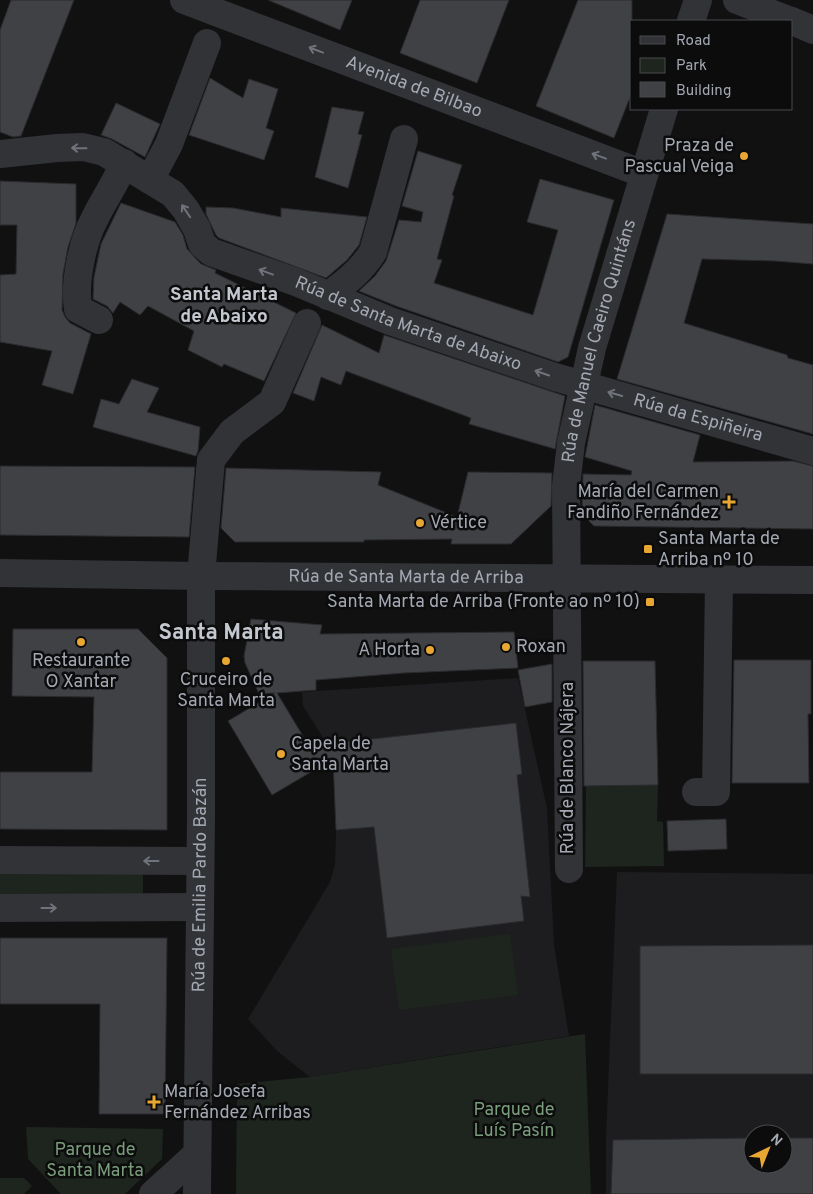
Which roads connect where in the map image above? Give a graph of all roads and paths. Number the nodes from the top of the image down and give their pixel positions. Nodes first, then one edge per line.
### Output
1 (184, 0) edge
2 (698, 0) edge
3 (737, 0) edge
4 (691, 20) edge
5 (789, 20) edge
6 (793, 21) edge
7 (813, 30) edge
8 (207, 43) dead end
9 (664, 110) edge
10 (404, 138) dead end
11 (0, 154) edge
12 (124, 163) junction
13 (644, 174) junction
14 (150, 180) junction
15 (328, 296) junction
16 (100, 320) dead end
17 (307, 322) dead end
18 (584, 385) junction
19 (813, 451) edge
20 (0, 573) edge
21 (201, 576) junction
22 (566, 578) junction
23 (720, 580) junction
24 (813, 580) edge
25 (696, 792) dead end
26 (0, 860) edge
27 (200, 861) junction
28 (569, 869) dead end
29 (200, 907) junction
30 (0, 908) edge
31 (198, 1154) junction
32 (153, 1194) edge
33 (197, 1194) edge

13 -> 1 street, Avenida de Bilbao
2 - 4 street
3 - 5 street
6 - 7 street
8 - 14 street
9 - 13 street, Rúa de Manuel Caeiro Quintáns
10 - 15 street
12 -> 11 street, Rúa de Santa Marta de Abaixo
12 - 14 street, Rúa de Santa Marta de Abaixo
12 - 16 street
13 - 18 street, Rúa de Manuel Caeiro Quintáns
15 -> 14 street, Rúa de Santa Marta de Abaixo
18 -> 15 street, Rúa de Santa Marta de Abaixo
17 - 21 street, Rúa de Emilia Pardo Bazán
19 -> 18 street, Rúa da Espiñeira
18 - 22 street, Rúa de Manuel Caeiro Quintáns
20 - 21 street, Rúa de Santa Marta de Arriba
21 - 22 street, Rúa de Santa Marta de Arriba
21 - 27 street, Rúa de Emilia Pardo Bazán
22 - 23 street, Rúa de Santa Marta de Arriba
22 - 28 street, Rúa de Blanco Nájera
23 - 24 street, Rúa de Santa Marta de Arriba
23 - 25 street
27 -> 26 street
27 - 29 street, Rúa de Emilia Pardo Bazán
30 -> 29 street
29 - 31 street, Rúa de Emilia Pardo Bazán
31 - 32 street
31 - 33 street, Rúa de Emilia Pardo Bazán

